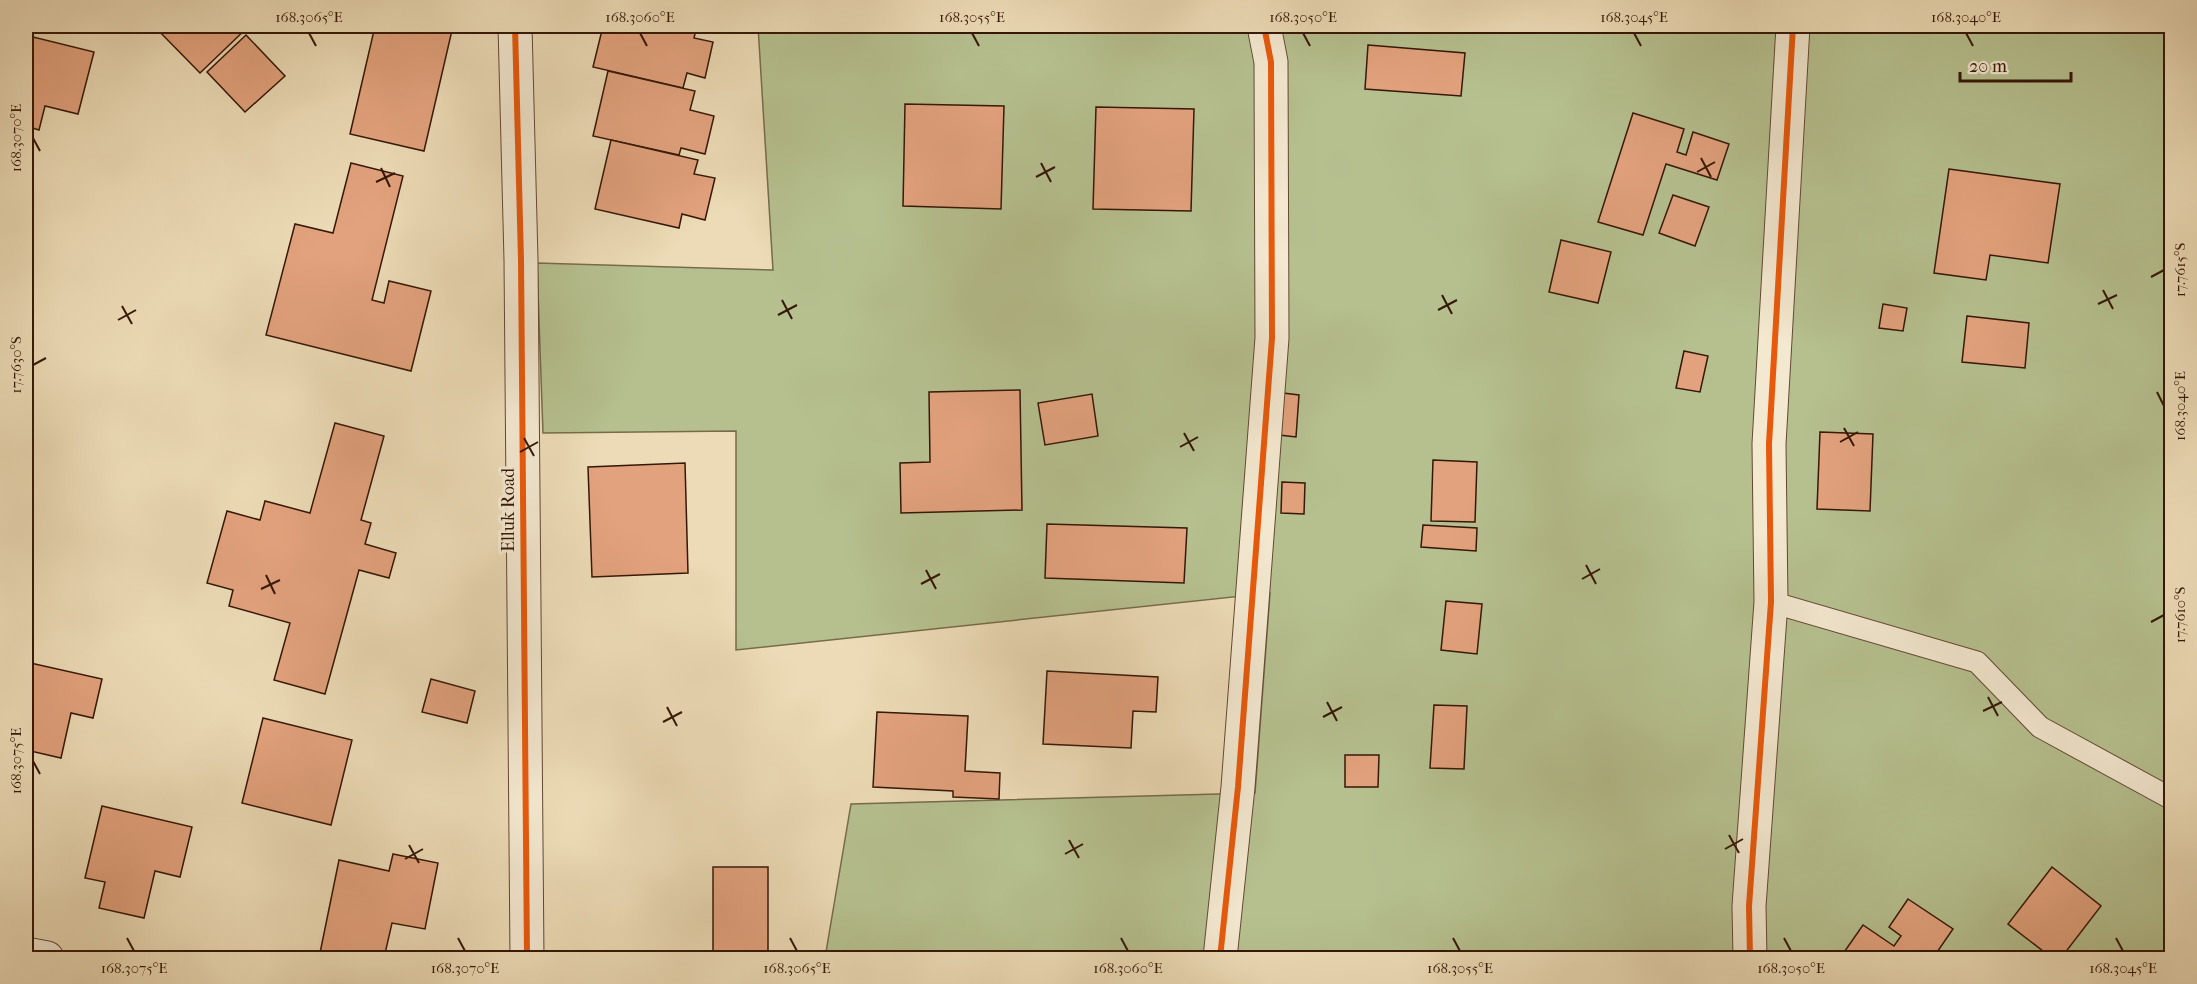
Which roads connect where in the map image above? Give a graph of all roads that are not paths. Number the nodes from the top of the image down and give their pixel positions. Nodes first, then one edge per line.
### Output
1 (516, 26) edge
2 (1264, 26) edge
3 (1793, 26) edge
4 (1771, 602) junction
5 (2172, 799) edge
6 (26, 954) edge
7 (46, 958) edge
8 (527, 958) edge
9 (1220, 958) edge
10 (1750, 958) edge

1 - 8 street, Elluk Road
2 - 9 street
3 - 4 street
4 - 5 lane
4 - 10 street
6 - 7 street

